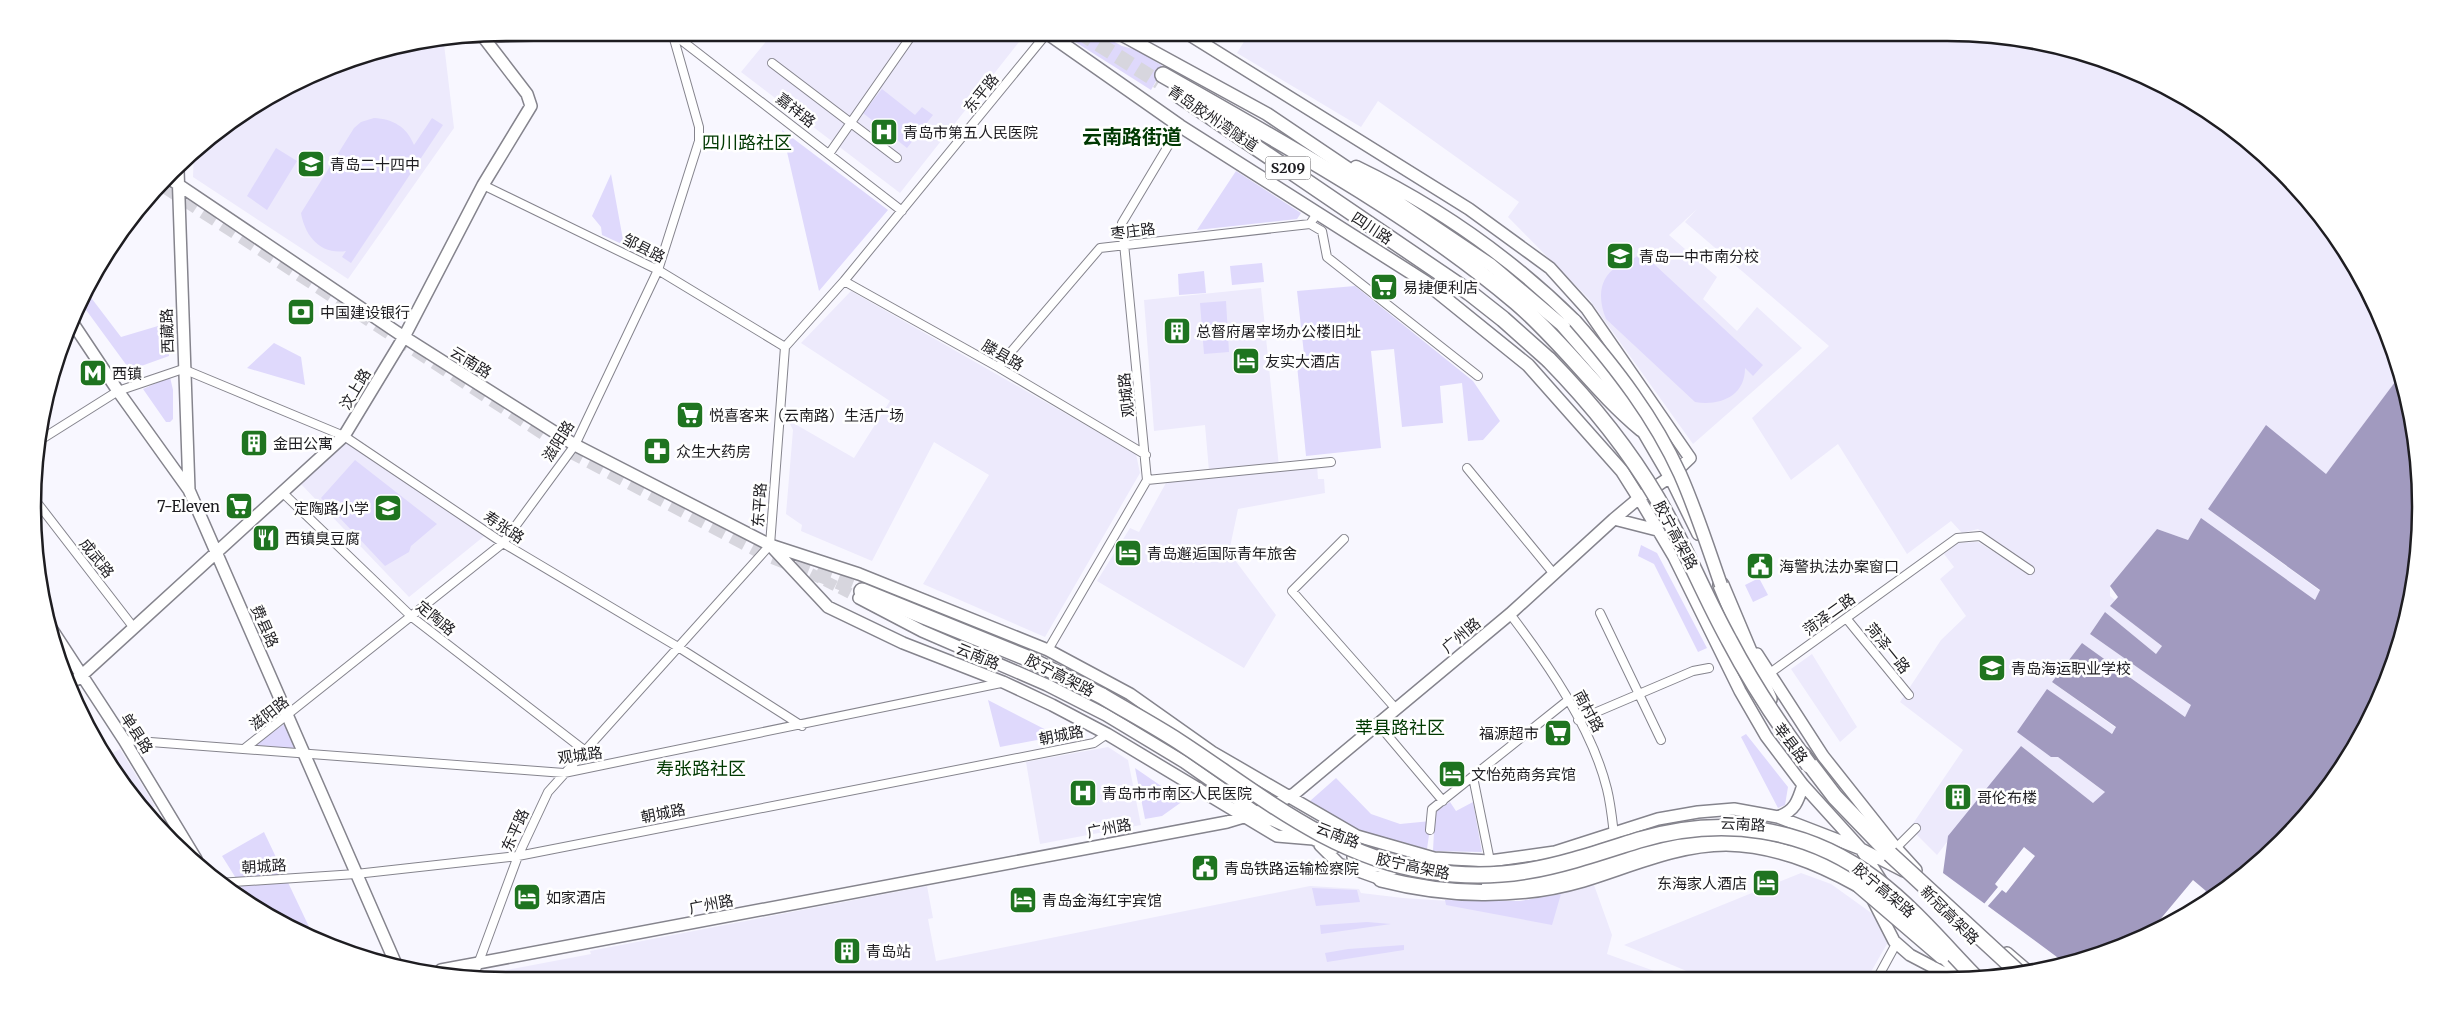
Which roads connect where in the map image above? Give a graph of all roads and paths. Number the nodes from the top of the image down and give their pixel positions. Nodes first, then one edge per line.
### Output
1 (674, 41) edge
2 (682, 41) edge
3 (908, 41) edge
4 (1040, 41) edge
5 (1058, 41) edge
6 (1133, 41) edge
7 (1199, 41) edge
8 (487, 42) edge
9 (772, 63) dead end
10 (852, 123) junction
11 (1180, 126) junction
12 (1320, 150) junction
13 (829, 154) junction
14 (897, 158) dead end
15 (174, 182) edge
16 (483, 185) junction
17 (902, 211) junction
18 (1318, 212) junction
19 (1310, 224) junction
20 (1124, 246) junction
21 (1416, 255) joint
22 (658, 270) junction
23 (844, 281) junction
24 (77, 329) edge
25 (404, 337) junction
26 (785, 347) junction
27 (998, 368) junction
28 (183, 369) junction
29 (1478, 376) dead end
30 (118, 391) junction
31 (1642, 429) junction
32 (47, 436) edge
33 (344, 436) junction
34 (575, 445) junction
35 (1146, 455) junction
36 (1331, 462) dead end
37 (1467, 468) dead end
38 (1670, 477) junction
39 (1147, 480) junction
40 (190, 490) junction
41 (283, 493) junction
42 (1638, 498) junction
43 (41, 508) edge
44 (1614, 519) junction
45 (1657, 530) junction
46 (1344, 539) dead end
47 (503, 543) junction
48 (770, 545) junction
49 (217, 554) junction
50 (2030, 570) dead end
51 (1554, 574) junction
52 (1721, 585) joint
53 (861, 594) joint
54 (1600, 613) dead end
55 (1510, 614) junction
56 (412, 617) junction
57 (1846, 618) junction
58 (134, 628) junction
59 (678, 646) junction
60 (64, 648) edge
61 (1048, 650) junction
62 (1709, 668) dead end
63 (1770, 673) junction
64 (81, 676) junction
65 (75, 680) edge
66 (1003, 682) junction
67 (1639, 694) junction
68 (1909, 695) dead end
69 (1568, 701) junction
70 (1396, 709) junction
71 (288, 716) junction
72 (1578, 720) junction
73 (1378, 724) junction
74 (802, 726) junction
75 (1107, 734) junction
76 (124, 740) junction
77 (1661, 740) dead end
78 (244, 749) junction
79 (584, 750) junction
80 (305, 755) junction
81 (1809, 765) junction
82 (564, 774) junction
83 (1473, 777) junction
84 (1803, 785) junction
85 (1287, 796) junction
86 (1443, 801) junction
87 (1257, 812) junction
88 (1778, 817) junction
89 (1244, 818) junction
90 (1916, 828) dead end
91 (1430, 830) dead end
92 (1613, 834) junction
93 (1313, 839) junction
94 (186, 843) edge
95 (1861, 849) junction
96 (1893, 851) junction
97 (518, 856) junction
98 (1617, 858) junction
99 (1490, 861) junction
100 (356, 874) junction
101 (1857, 876) junction
102 (1381, 878) joint
103 (232, 882) edge
104 (1930, 884) junction
105 (1894, 901) junction
106 (1896, 944) junction
107 (393, 958) edge
108 (478, 964) junction
109 (2022, 966) edge
110 (2014, 967) edge
111 (451, 968) edge
112 (2004, 968) edge
113 (475, 971) edge
114 (1969, 971) edge
115 (1881, 972) edge
116 (1944, 972) edge
117 (1958, 972) edge
118 (1961, 972) edge

1 - 22 street, 滋阳路
2 - 13 street, 嘉祥路
3 - 10 street
4 - 17 street, 东平路
5 - 11 main road, 四川路
6 - 12 main road
7 - 38 main road, 广州路
8 - 16 main road, 汶上路
9 - 10 street
10 - 13 street
10 - 14 street
11 - 18 main road, 四川路
11 - 20 street, 观城路
12 - 31 main road
12 - 52 main road, bridge
13 - 17 street, 嘉祥路
15 - 25 main road, 云南路
15 - 28 main road, 西藏路
16 - 22 street, 邹县路
16 - 25 main road, 汶上路
17 - 23 street, 东平路
18 - 19 street
18 - 42 main road, 四川路
19 - 20 street, 枣庄路
19 - 29 street
20 - 27 street, 枣庄路
20 - 35 street, 观城路
21 - 31 highway, 青岛胶州湾隧道 / S209
21 - 81 highway, 胶宁高架路, bridge
22 - 26 street, 邹县路
22 - 34 street, 滋阳路
23 - 26 street, 东平路
23 - 27 street, 滕县路
24 - 30 main road, 费县路
25 - 33 main road, 汶上路
25 - 34 main road, 云南路
26 - 48 street, 东平路
27 - 35 street, 滕县路
28 - 30 street
28 - 33 street, 寿张路
28 - 40 main road, 西藏路
30 - 32 street
30 - 40 main road, 费县路
31 - 38 main road
33 - 41 main road, 汶上路
33 - 47 street, 寿张路
34 - 47 street, 滋阳路
34 - 48 main road, 云南路
35 - 39 street, 观城路
36 - 39 street
37 - 51 street
38 - 42 main road, 广州路
38 - 63 main road, 莘县路
39 - 61 street
40 - 49 main road, 费县路
41 - 49 main road, 汶上路
41 - 56 street, 定陶路
42 - 44 main road, 广州路
42 - 45 main road, 莘县路
43 - 58 street, 成武路
44 - 45 main road
44 - 51 main road, 广州路
45 - 84 main road, 莘县路
46 - 70 street
47 - 56 street, 滋阳路
47 - 59 street, 寿张路
48 - 59 street, 东平路
48 - 61 main road, 云南路
48 - 66 main road, 云南路
49 - 58 main road, 汶上路
49 - 71 main road, 费县路
50 - 57 street, 菏泽二路
51 - 55 main road, 广州路
52 - 81 highway, bridge
53 - 87 main road
53 - 114 highway, 胶宁高架路, bridge
54 - 67 street
55 - 69 street, 南村路
55 - 70 main road, 广州路
56 - 71 street, 滋阳路
56 - 79 street, 定陶路
57 - 63 street, 菏泽二路
57 - 68 street, 菏泽一路
58 - 64 main road, 汶上路
59 - 74 street, 寿张路
59 - 79 street, 东平路
60 - 64 main road, 单县路
61 - 85 main road, 云南路
62 - 67 street
63 - 96 main road, 莘县路
64 - 65 main road, 汶上路
64 - 76 main road, 单县路
66 - 74 street, 观城路
66 - 75 main road, 云南路
67 - 72 street
67 - 77 street
69 - 72 street, 南村路
69 - 83 street
70 - 73 main road, 广州路
71 - 78 street, 滋阳路
71 - 80 main road, 费县路
72 - 92 street, 南村路
73 - 85 main road, 广州路
73 - 86 street
74 - 82 street, 观城路
75 - 89 main road, 云南路
75 - 97 street, 朝城路
76 - 78 street, 观城路
76 - 94 main road, 单县路
78 - 80 street, 观城路
79 - 82 street, 东平路
80 - 82 street, 观城路
80 - 100 main road, 费县路
81 - 96 highway, 胶宁高架路
82 - 97 street, 东平路
83 - 86 street
83 - 99 street
84 - 88 main road
84 - 95 main road, 莘县路
85 - 87 main road, 广州路
85 - 99 main road, 云南路
86 - 91 street
87 - 89 main road, 广州路
87 - 93 main road
88 - 92 main road, 云南路
88 - 95 main road, 云南路
89 - 93 main road, 云南路
89 - 108 main road, 广州路
90 - 96 street
92 - 98 street, 南村路
92 - 99 main road, 云南路
93 - 98 main road, 云南路
93 - 102 main road
95 - 104 main road, 云南路
95 - 105 main road, 莘县路
96 - 104 main road, 莘县路
96 - 110 highway, bridge
96 - 112 highway, 新冠高架路, bridge
97 - 100 street, 朝城路
97 - 108 street, 东平路
98 - 101 main road, 云南路
100 - 103 street, 朝城路
100 - 107 main road, 费县路
101 - 105 main road, 云南路
101 - 106 main road
102 - 118 highway, bridge
104 - 109 main road, 莘县路
105 - 117 main road, 莘县路
106 - 115 street
106 - 116 main road
108 - 111 main road, 广州路
108 - 113 street, 东平路

